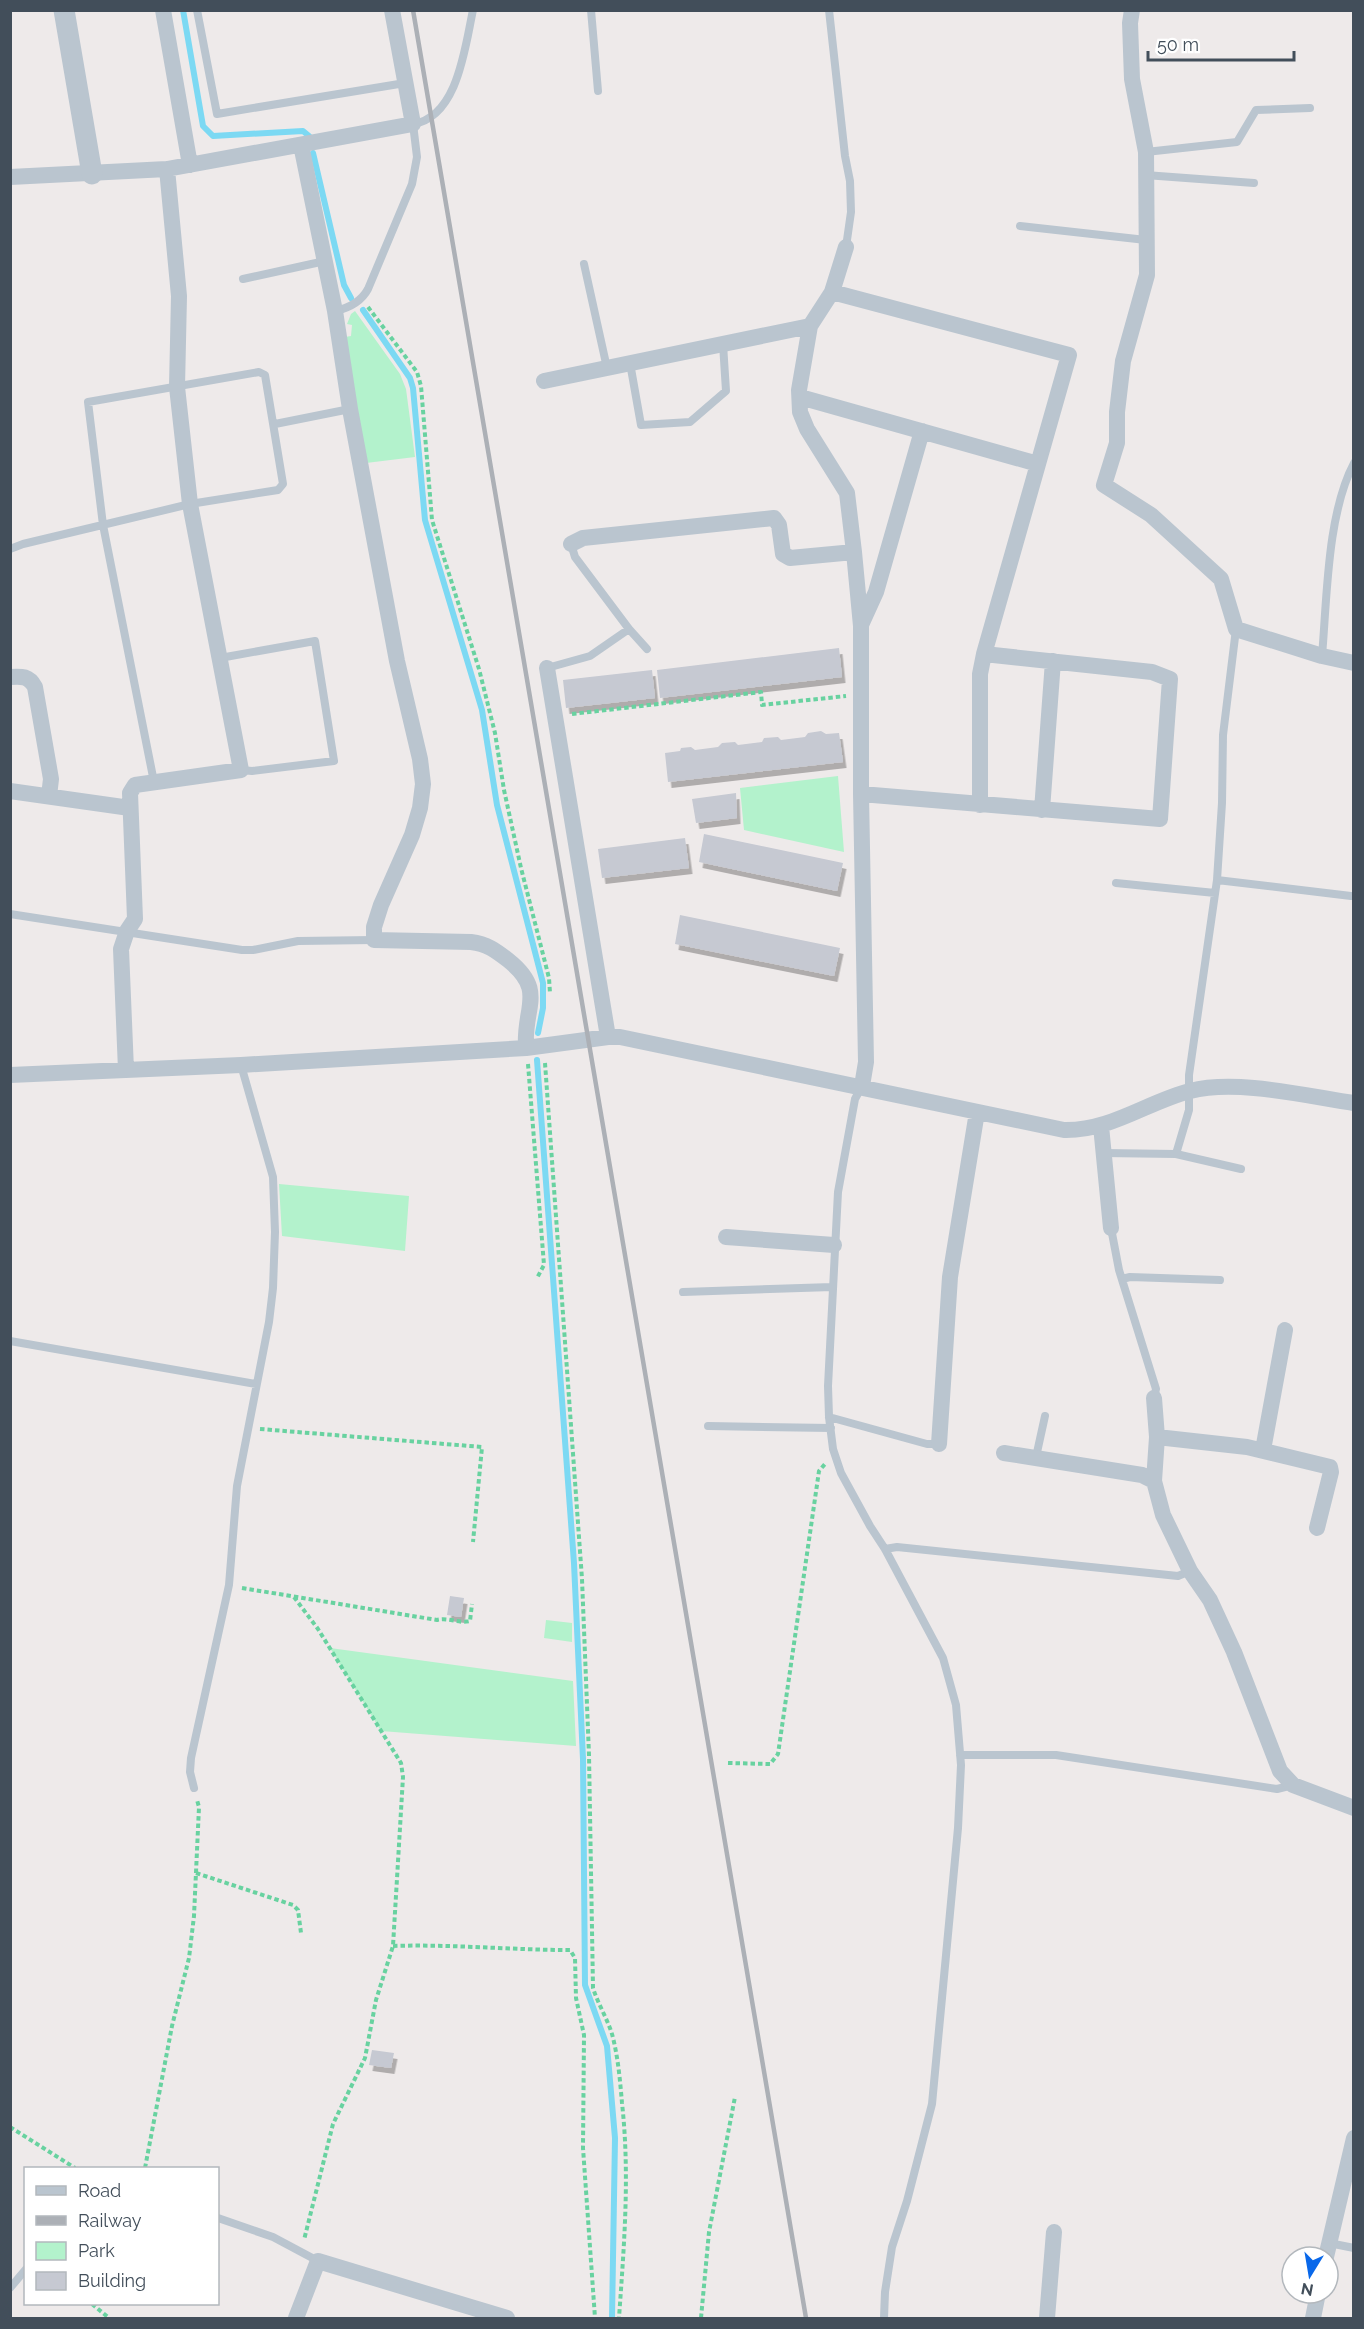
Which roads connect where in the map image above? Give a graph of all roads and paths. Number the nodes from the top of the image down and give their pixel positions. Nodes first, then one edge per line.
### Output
1 (64, 10) edge
2 (163, 10) edge
3 (196, 10) edge
4 (392, 10) edge
5 (473, 10) edge
6 (591, 10) edge
7 (830, 10) edge
8 (1132, 10) edge
9 (405, 83) junction
10 (598, 91) dead end
11 (1310, 108) dead end
12 (413, 124) junction
13 (302, 145) junction
14 (1146, 152) junction
15 (190, 165) junction
16 (167, 169) junction
17 (92, 174) junction
18 (1145, 175) junction
19 (10, 177) edge
20 (1254, 183) dead end
21 (1020, 226) dead end
22 (1146, 240) junction
23 (846, 247) joint
24 (325, 261) junction
25 (584, 264) dead end
26 (243, 279) dead end
27 (832, 292) junction
28 (362, 298) junction
29 (335, 311) junction
30 (810, 326) junction
31 (723, 344) junction
32 (630, 363) junction
33 (607, 368) junction
34 (544, 381) dead end
35 (177, 387) junction
36 (800, 397) junction
37 (350, 410) junction
38 (275, 424) junction
39 (922, 431) junction
40 (1353, 463) edge
41 (1038, 464) junction
42 (190, 504) junction
43 (103, 525) junction
44 (571, 544) joint
45 (10, 549) edge
46 (854, 552) junction
47 (861, 626) junction
48 (629, 629) junction
49 (1236, 629) junction
50 (647, 649) dead end
51 (984, 654) junction
52 (1322, 656) junction
53 (220, 658) junction
54 (1053, 661) junction
55 (1353, 663) edge
56 (546, 668) joint
57 (10, 677) edge
58 (846, 696) dead end
59 (571, 714) dead end
60 (241, 770) junction
61 (154, 782) junction
62 (10, 790) edge
63 (861, 794) junction
64 (49, 796) junction
65 (980, 805) junction
66 (130, 808) junction
67 (1042, 810) junction
68 (1216, 880) junction
69 (1116, 883) dead end
70 (1215, 893) junction
71 (1351, 896) dead end
72 (10, 914) edge
73 (127, 931) junction
74 (374, 940) junction
75 (550, 998) dead end
76 (608, 1036) junction
77 (544, 1046) junction
78 (526, 1048) junction
79 (241, 1065) junction
80 (126, 1070) junction
81 (10, 1075) edge
82 (862, 1086) junction
83 (1189, 1091) junction
84 (1353, 1103) edge
85 (977, 1112) junction
86 (1101, 1126) junction
87 (1103, 1153) junction
88 (1176, 1154) junction
89 (1241, 1169) dead end
90 (1111, 1228) joint
91 (726, 1237) dead end
92 (834, 1245) junction
93 (537, 1278) dead end
94 (1122, 1279) junction
95 (1220, 1280) dead end
96 (832, 1287) junction
97 (683, 1292) dead end
98 (1285, 1330) dead end
99 (10, 1341) edge
100 (256, 1384) junction
101 (1154, 1398) joint
102 (1045, 1416) dead end
103 (829, 1417) junction
104 (708, 1426) dead end
105 (831, 1428) junction
106 (248, 1429) junction
107 (1157, 1437) junction
108 (939, 1444) joint
109 (1263, 1450) junction
110 (1004, 1453) dead end
111 (1036, 1457) junction
112 (836, 1458) junction
113 (1154, 1481) junction
114 (1317, 1528) dead end
115 (473, 1542) dead end
116 (885, 1549) junction
117 (1190, 1571) junction
118 (229, 1586) junction
119 (294, 1597) junction
120 (472, 1604) dead end
121 (960, 1755) junction
122 (728, 1763) dead end
123 (1293, 1785) junction
124 (194, 1788) joint
125 (1353, 1808) edge
126 (196, 1873) junction
127 (301, 1933) dead end
128 (393, 1946) junction
129 (735, 2097) dead end
130 (10, 2127) edge
131 (1353, 2138) edge
132 (72, 2167) edge
133 (145, 2167) edge
134 (219, 2218) edge
135 (1054, 2232) dead end
136 (1329, 2245) edge
137 (301, 2251) junction
138 (318, 2261) junction
139 (24, 2271) edge
140 (10, 2288) edge
141 (93, 2305) edge
142 (109, 2319) edge
143 (296, 2319) edge
144 (507, 2319) edge
145 (595, 2319) edge
146 (619, 2319) edge
147 (701, 2319) edge
148 (884, 2319) edge
149 (1047, 2319) edge

1 - 17 street
2 - 15 street
3 - 9 lane
4 - 9 street
5 - 12 lane
6 - 10 lane
7 - 23 lane
8 - 14 street
9 - 12 street
11 - 14 lane
12 - 13 street
12 - 28 lane
13 - 15 street
13 - 24 street
14 - 18 street
15 - 16 street
16 - 17 street
16 - 35 street
17 - 19 street
18 - 20 lane
18 - 22 street
21 - 22 lane
22 - 49 street
23 - 27 street
24 - 26 lane
24 - 29 street
25 - 33 lane
27 - 30 street
27 - 41 street
28 - 29 lane
28 - 75 path
29 - 37 street
30 - 31 street
30 - 36 street
31 - 32 street
31 - 32 lane
32 - 33 street
33 - 34 street
35 - 38 lane
35 - 42 street
35 - 43 lane
36 - 39 street
36 - 46 street
37 - 38 lane
37 - 74 street
38 - 42 lane
39 - 41 street
39 - 47 street
40 - 52 lane
41 - 51 street
42 - 43 lane
42 - 53 street
43 - 45 lane
43 - 61 lane
44 - 46 street
44 - 48 lane
46 - 47 street
47 - 63 street
48 - 50 lane
48 - 56 lane
49 - 52 street
49 - 68 lane
51 - 54 street
51 - 65 street
52 - 55 street
53 - 60 street
53 - 60 lane
54 - 67 street
54 - 67 street
56 - 76 street
57 - 64 street
58 - 59 path
60 - 61 street
61 - 66 street
62 - 64 street
63 - 65 street
63 - 82 street
64 - 66 street
65 - 67 street
66 - 73 street
68 - 70 lane
68 - 71 lane
69 - 70 lane
70 - 83 lane
72 - 73 lane
73 - 74 lane
73 - 80 street
74 - 78 street
76 - 77 street
76 - 82 street
77 - 78 street
77 - 146 path
78 - 79 street
78 - 93 path
79 - 80 street
79 - 100 lane
80 - 81 street
82 - 85 street
82 - 92 lane
83 - 84 street
83 - 86 street
83 - 88 lane
85 - 86 street
85 - 108 street
86 - 87 street
87 - 88 lane
87 - 90 street
88 - 89 lane
90 - 94 lane
91 - 92 street
92 - 96 lane
94 - 95 lane
94 - 101 lane
96 - 97 lane
96 - 103 lane
98 - 109 street
99 - 100 lane
100 - 106 lane
101 - 107 street
102 - 111 lane
103 - 105 lane
103 - 108 lane
104 - 105 lane
105 - 112 lane
106 - 115 path
106 - 118 lane
107 - 109 street
107 - 113 street
109 - 114 street
110 - 111 street
111 - 113 street
112 - 116 lane
112 - 122 path
113 - 117 street
116 - 117 lane
116 - 121 lane
117 - 123 street
118 - 119 path
118 - 124 lane
119 - 120 path
119 - 128 path
121 - 123 lane
121 - 148 lane
123 - 125 street
124 - 126 path
126 - 127 path
126 - 133 path
128 - 137 path
128 - 145 path
129 - 147 path
130 - 132 path
131 - 136 street
134 - 137 lane
135 - 149 street
137 - 138 lane
138 - 143 street
138 - 144 street
139 - 140 lane
141 - 142 path

